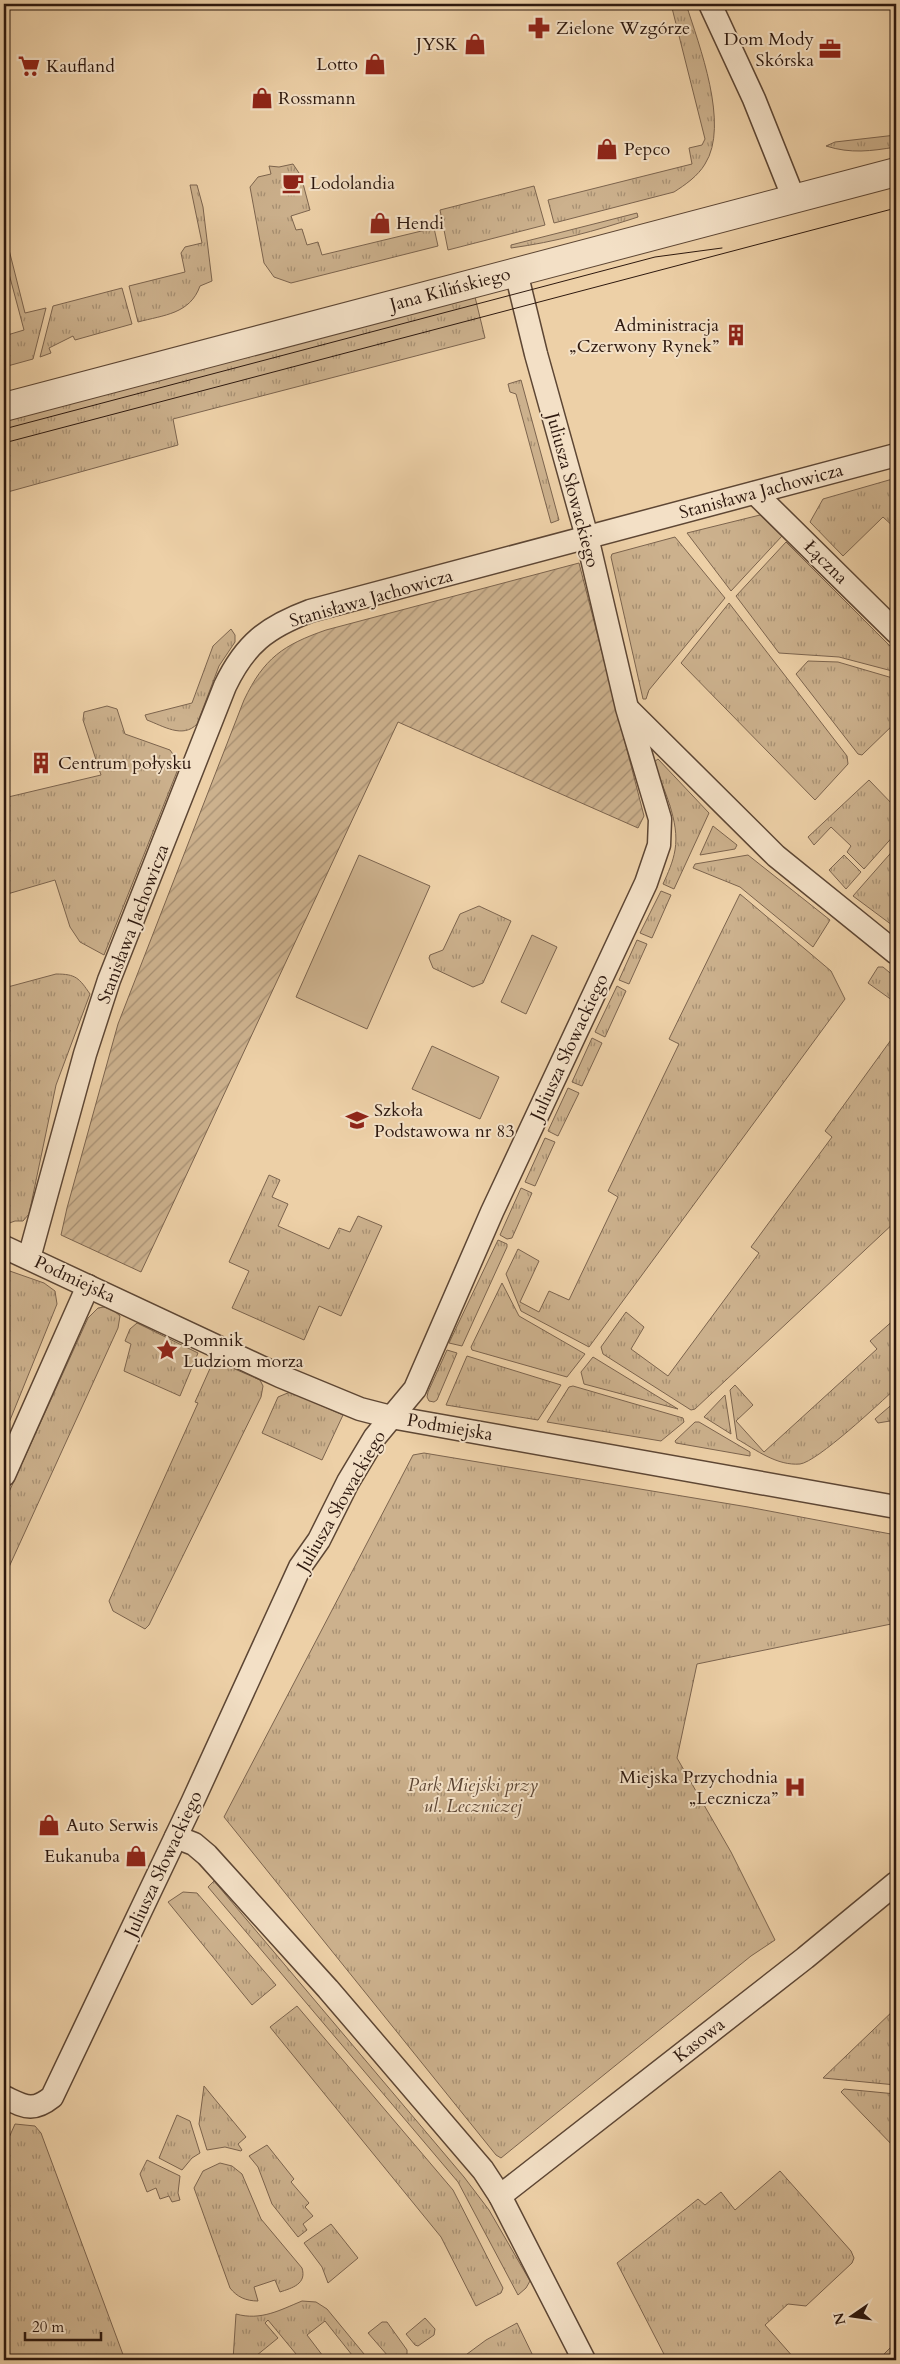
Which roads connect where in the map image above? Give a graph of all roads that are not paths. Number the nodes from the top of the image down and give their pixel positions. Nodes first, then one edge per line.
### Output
1 (710, 4) edge
2 (896, 172) edge
3 (794, 198) junction
4 (516, 272) junction
5 (4, 407) edge
6 (896, 455) edge
7 (755, 493) junction
8 (587, 536) junction
9 (896, 632) edge
10 (627, 708) junction
11 (896, 953) edge
12 (4, 1248) edge
13 (29, 1258) junction
14 (88, 1286) junction
15 (391, 1417) junction
16 (4, 1475) edge
17 (896, 1507) edge
18 (176, 1837) junction
19 (896, 1883) edge
20 (4, 2097) edge
21 (500, 2196) junction
22 (584, 2360) edge

1 - 3 street
2 - 3 street, Jana Kilińskiego
3 - 4 street, Jana Kilińskiego
4 - 5 street, Jana Kilińskiego
4 - 8 street, Juliusza Słowackiego
6 - 7 street, Stanisława Jachowicza
7 - 8 street, Stanisława Jachowicza
7 - 9 street, Łączna
8 - 10 street, Juliusza Słowackiego
8 - 13 street, Stanisława Jachowicza
10 - 11 street
10 - 15 street, Juliusza Słowackiego
12 - 13 street, Podmiejska
13 - 14 street, Podmiejska
14 - 15 street, Podmiejska
14 - 16 street
15 - 17 street, Podmiejska
15 - 18 street, Juliusza Słowackiego
18 - 20 street, Juliusza Słowackiego
18 - 21 street
19 - 21 street, Kasowa
21 - 22 street

